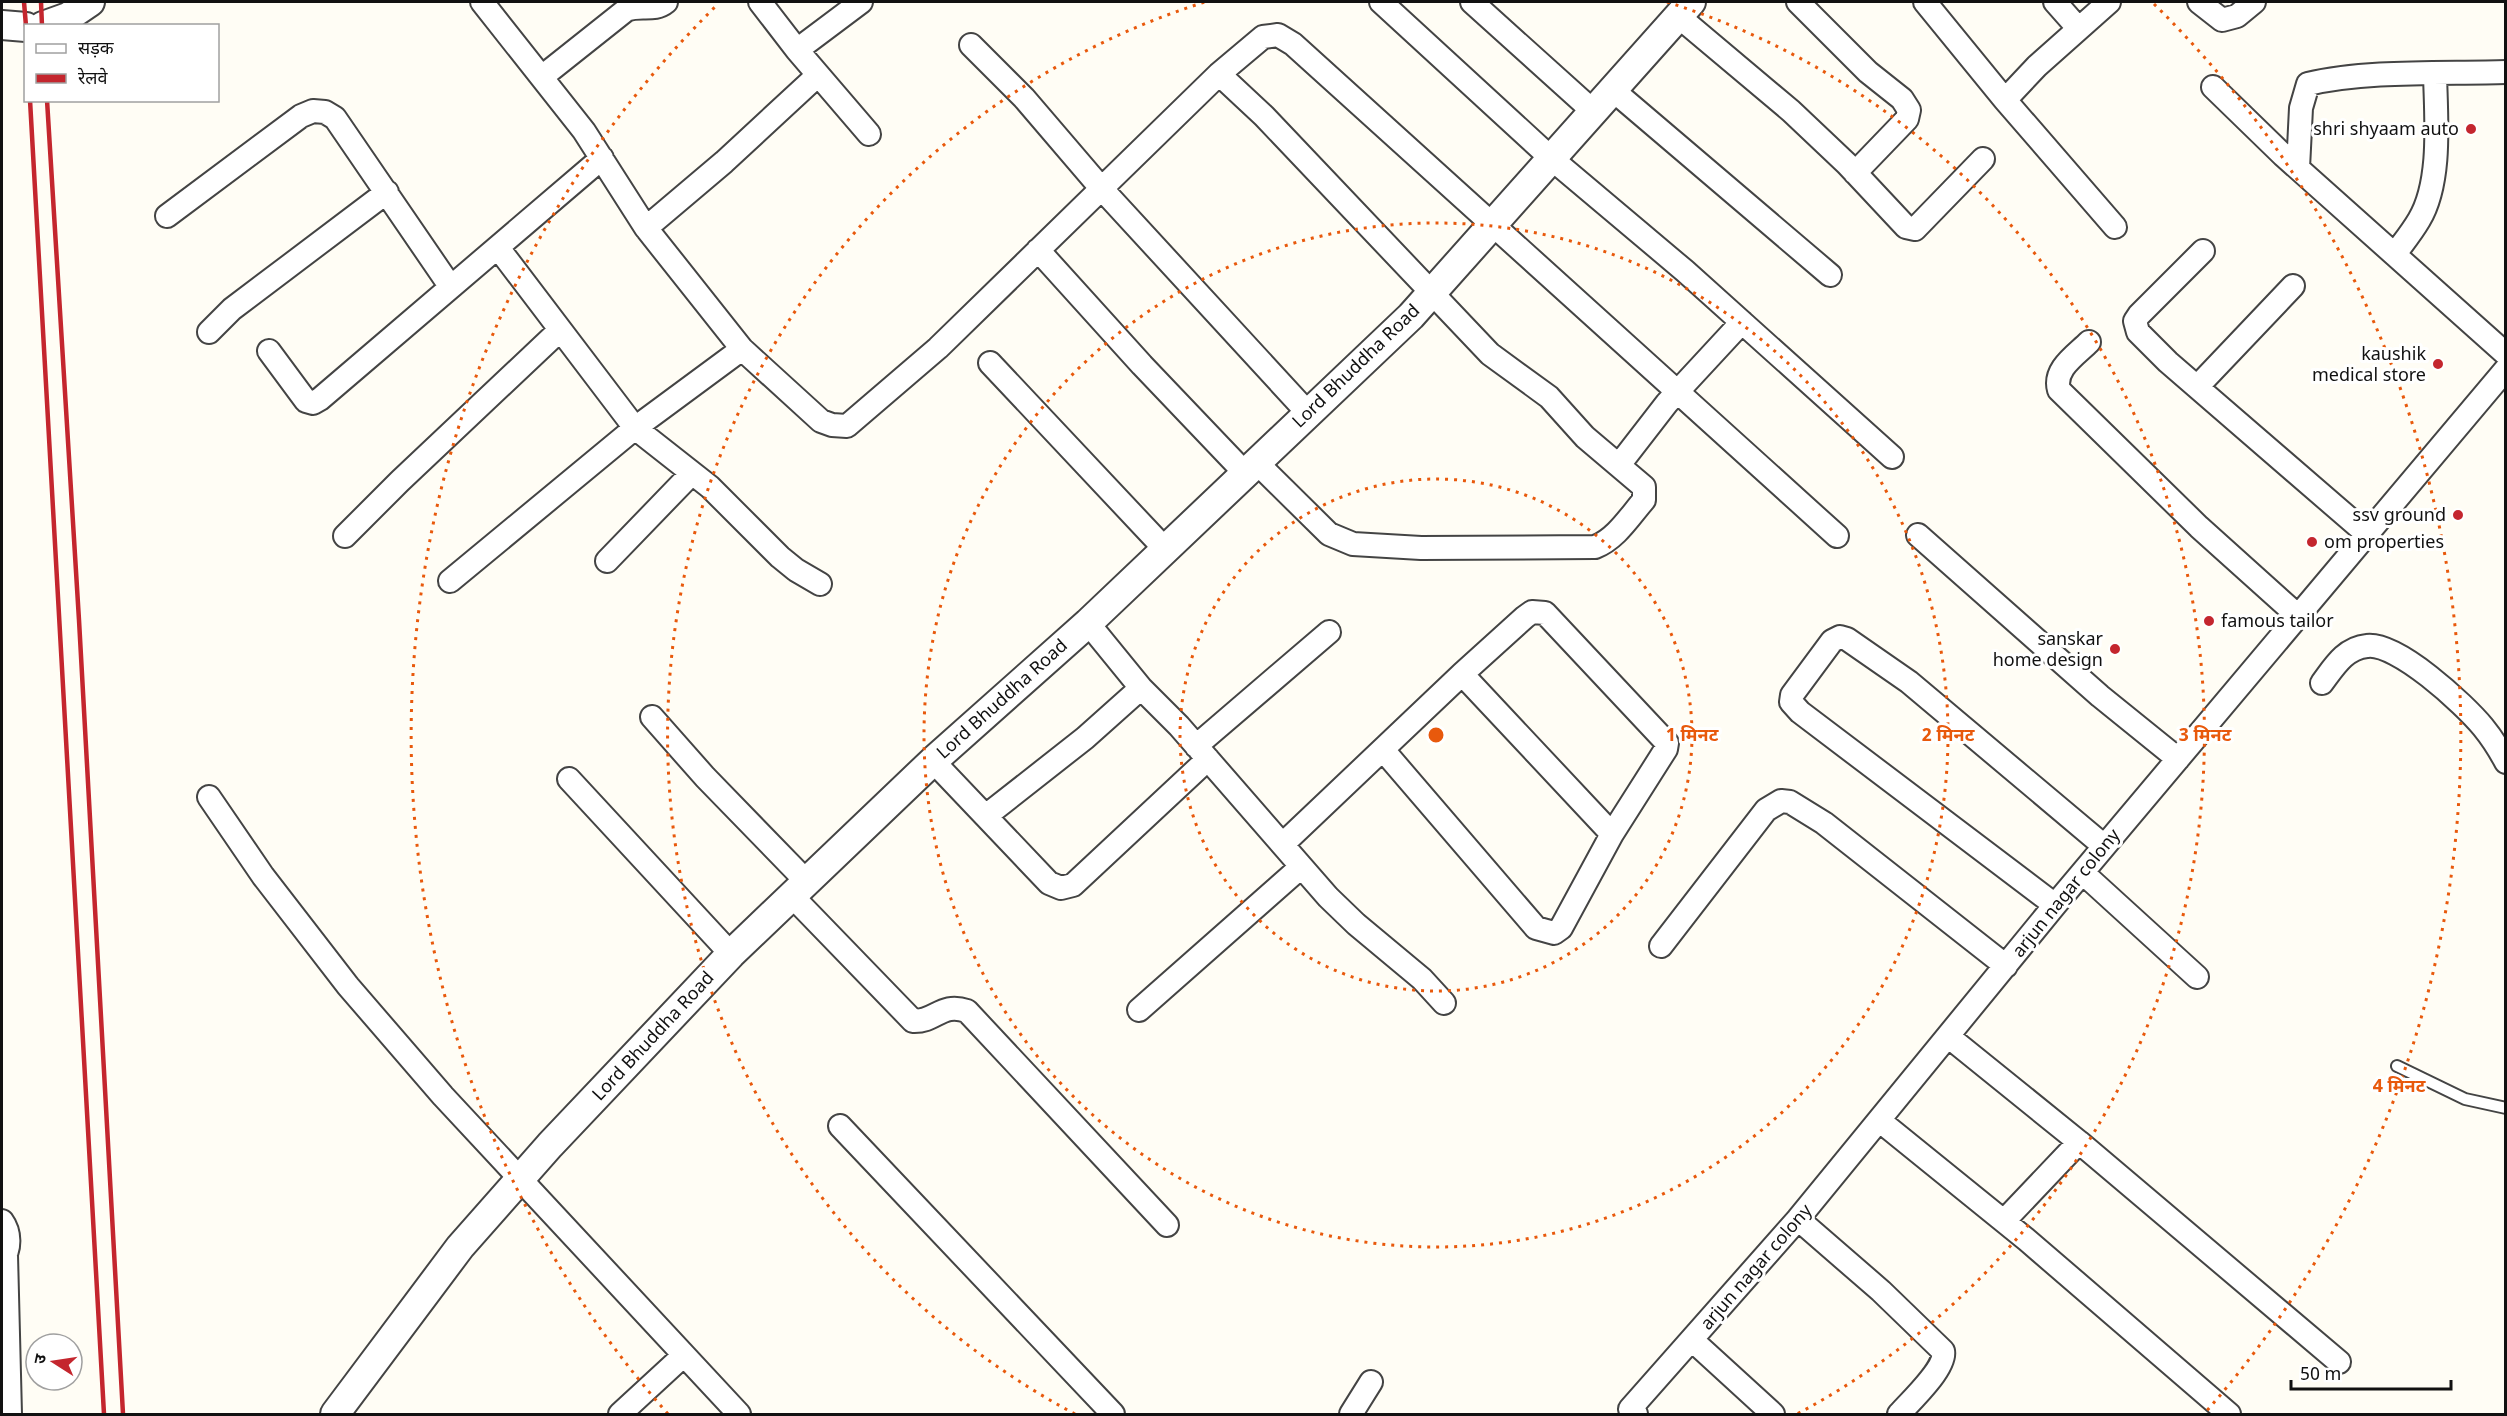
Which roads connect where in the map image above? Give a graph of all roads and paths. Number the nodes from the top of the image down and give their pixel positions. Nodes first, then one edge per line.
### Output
1 (90, 2) edge
2 (482, 2) edge
3 (666, 2) edge
4 (760, 2) edge
5 (861, 2) edge
6 (1381, 2) edge
7 (1472, 2) edge
8 (1798, 2) edge
9 (1925, 2) edge
10 (2055, 2) edge
11 (2109, 2) edge
12 (2199, 2) edge
13 (2254, 2) edge
14 (1684, 9) edge
15 (49, 24) edge
16 (2, 26) edge
17 (24, 27) edge
18 (2078, 28) junction
19 (971, 45) dead end
20 (797, 50) junction
21 (2505, 72) edge
22 (1220, 74) junction
23 (2435, 74) junction
24 (818, 75) junction
25 (543, 76) junction
26 (2213, 87) dead end
27 (1614, 91) junction
28 (2005, 100) junction
29 (1594, 112) junction
30 (869, 134) dead end
31 (603, 158) junction
32 (1552, 159) junction
33 (1983, 159) dead end
34 (2298, 168) junction
35 (1855, 173) junction
36 (1101, 188) junction
37 (387, 192) junction
38 (167, 216) dead end
39 (1493, 225) junction
40 (2115, 227) dead end
41 (646, 228) junction
42 (499, 249) junction
43 (1038, 250) junction
44 (2203, 251) dead end
45 (2395, 254) junction
46 (1830, 275) dead end
47 (450, 286) junction
48 (2293, 286) dead end
49 (1431, 291) junction
50 (1742, 322) junction
51 (560, 330) junction
52 (209, 332) dead end
53 (2089, 342) dead end
54 (742, 349) junction
55 (269, 351) dead end
56 (2505, 354) edge
57 (990, 363) dead end
58 (2505, 369) edge
59 (2197, 387) junction
60 (1678, 391) junction
61 (1308, 413) junction
62 (635, 428) junction
63 (1892, 457) dead end
64 (1619, 465) junction
65 (1251, 468) junction
66 (692, 472) junction
67 (2367, 534) junction
68 (1918, 535) dead end
69 (345, 536) dead end
70 (1837, 536) dead end
71 (1164, 548) junction
72 (607, 561) dead end
73 (450, 581) dead end
74 (820, 584) dead end
75 (2298, 616) junction
76 (1088, 623) junction
77 (1329, 632) dead end
78 (1462, 674) junction
79 (2322, 683) dead end
80 (1141, 688) junction
81 (652, 717) dead end
82 (1384, 751) junction
83 (1202, 753) junction
84 (2178, 759) junction
85 (933, 761) junction
86 (2505, 762) edge
87 (569, 779) dead end
88 (209, 797) dead end
89 (987, 815) junction
90 (1612, 834) junction
91 (1283, 844) junction
92 (2104, 846) junction
93 (1301, 867) junction
94 (2084, 874) junction
95 (800, 890) junction
96 (2055, 905) junction
97 (1660, 946) dead end
98 (731, 954) junction
99 (2006, 966) junction
100 (2197, 977) dead end
101 (1444, 1003) dead end
102 (1139, 1010) dead end
103 (1949, 1037) junction
104 (2397, 1066) dead end
105 (2505, 1108) edge
106 (1880, 1121) junction
107 (840, 1126) dead end
108 (2079, 1142) junction
109 (520, 1179) junction
110 (1798, 1219) junction
111 (2, 1221) edge
112 (2004, 1221) junction
113 (1167, 1225) dead end
114 (4, 1257) edge
115 (1692, 1340) junction
116 (683, 1356) junction
117 (2339, 1362) dead end
118 (1371, 1382) dead end
119 (1631, 1413) edge
120 (9, 1414) edge
121 (335, 1414) edge
122 (620, 1414) edge
123 (739, 1414) edge
124 (1113, 1414) edge
125 (1351, 1414) edge
126 (1773, 1414) edge
127 (1899, 1414) edge
128 (2229, 1414) edge

1 - 15 street
2 - 25 street
3 - 25 street
4 - 20 street
5 - 20 street
6 - 32 street
7 - 29 street
8 - 35 street
9 - 28 street
10 - 18 street
11 - 18 street
12 - 13 street
14 - 27 street, Lord Bhuddha Road
14 - 35 street
16 - 17 street
18 - 28 street
19 - 36 street
20 - 24 street
21 - 23 street
22 - 36 street
22 - 39 street
22 - 49 street
23 - 34 street
23 - 45 street
24 - 30 street
24 - 41 street
25 - 31 street
26 - 34 street
27 - 29 street, Lord Bhuddha Road
27 - 46 street
28 - 40 street
29 - 32 street, Lord Bhuddha Road
31 - 41 street
31 - 42 street
32 - 39 street, Lord Bhuddha Road
32 - 50 street
33 - 35 street
34 - 45 street
36 - 43 street
36 - 61 street
37 - 38 street
37 - 47 street
37 - 52 street
39 - 49 street, Lord Bhuddha Road
39 - 60 street
41 - 54 street
42 - 47 street
42 - 51 street
43 - 54 street
43 - 65 street
44 - 59 street
45 - 56 street
47 - 55 street
48 - 59 street
49 - 61 street, Lord Bhuddha Road
49 - 64 street
50 - 60 street
50 - 63 street
51 - 62 street
51 - 69 street
53 - 75 street
54 - 62 street
57 - 71 street
58 - 67 street, arjun nagar colony
59 - 67 street
60 - 64 street
60 - 70 street
61 - 65 street, Lord Bhuddha Road
62 - 66 street
62 - 73 street
64 - 65 street
65 - 71 street, Lord Bhuddha Road
66 - 72 street
66 - 74 street
67 - 75 street, arjun nagar colony
68 - 84 street
71 - 76 street, Lord Bhuddha Road
75 - 84 street, arjun nagar colony
76 - 80 street
76 - 85 street, Lord Bhuddha Road
77 - 83 street
78 - 82 street
78 - 90 street
78 - 90 street
79 - 86 street
80 - 83 street
80 - 89 street
81 - 95 street
82 - 90 street
82 - 91 street
83 - 89 street
83 - 91 street
84 - 92 street, arjun nagar colony
85 - 89 street
85 - 95 street, Lord Bhuddha Road
87 - 98 street
88 - 109 street
91 - 93 street
92 - 94 street, arjun nagar colony
92 - 96 street
93 - 101 street
93 - 102 street
94 - 96 street, arjun nagar colony
94 - 100 street
95 - 98 street, Lord Bhuddha Road
95 - 113 street
96 - 99 street, arjun nagar colony
97 - 99 street
98 - 109 street, Lord Bhuddha Road
99 - 103 street, arjun nagar colony
103 - 106 street, arjun nagar colony
103 - 108 street
104 - 105 lane
106 - 110 street, arjun nagar colony
106 - 112 street
107 - 124 street
108 - 112 street
108 - 117 street
109 - 116 street
109 - 121 street, Lord Bhuddha Road
110 - 115 street, arjun nagar colony
110 - 127 street
111 - 114 street
112 - 128 street
114 - 120 street
115 - 119 street, arjun nagar colony
115 - 126 street
116 - 122 street
116 - 123 street
118 - 125 street

